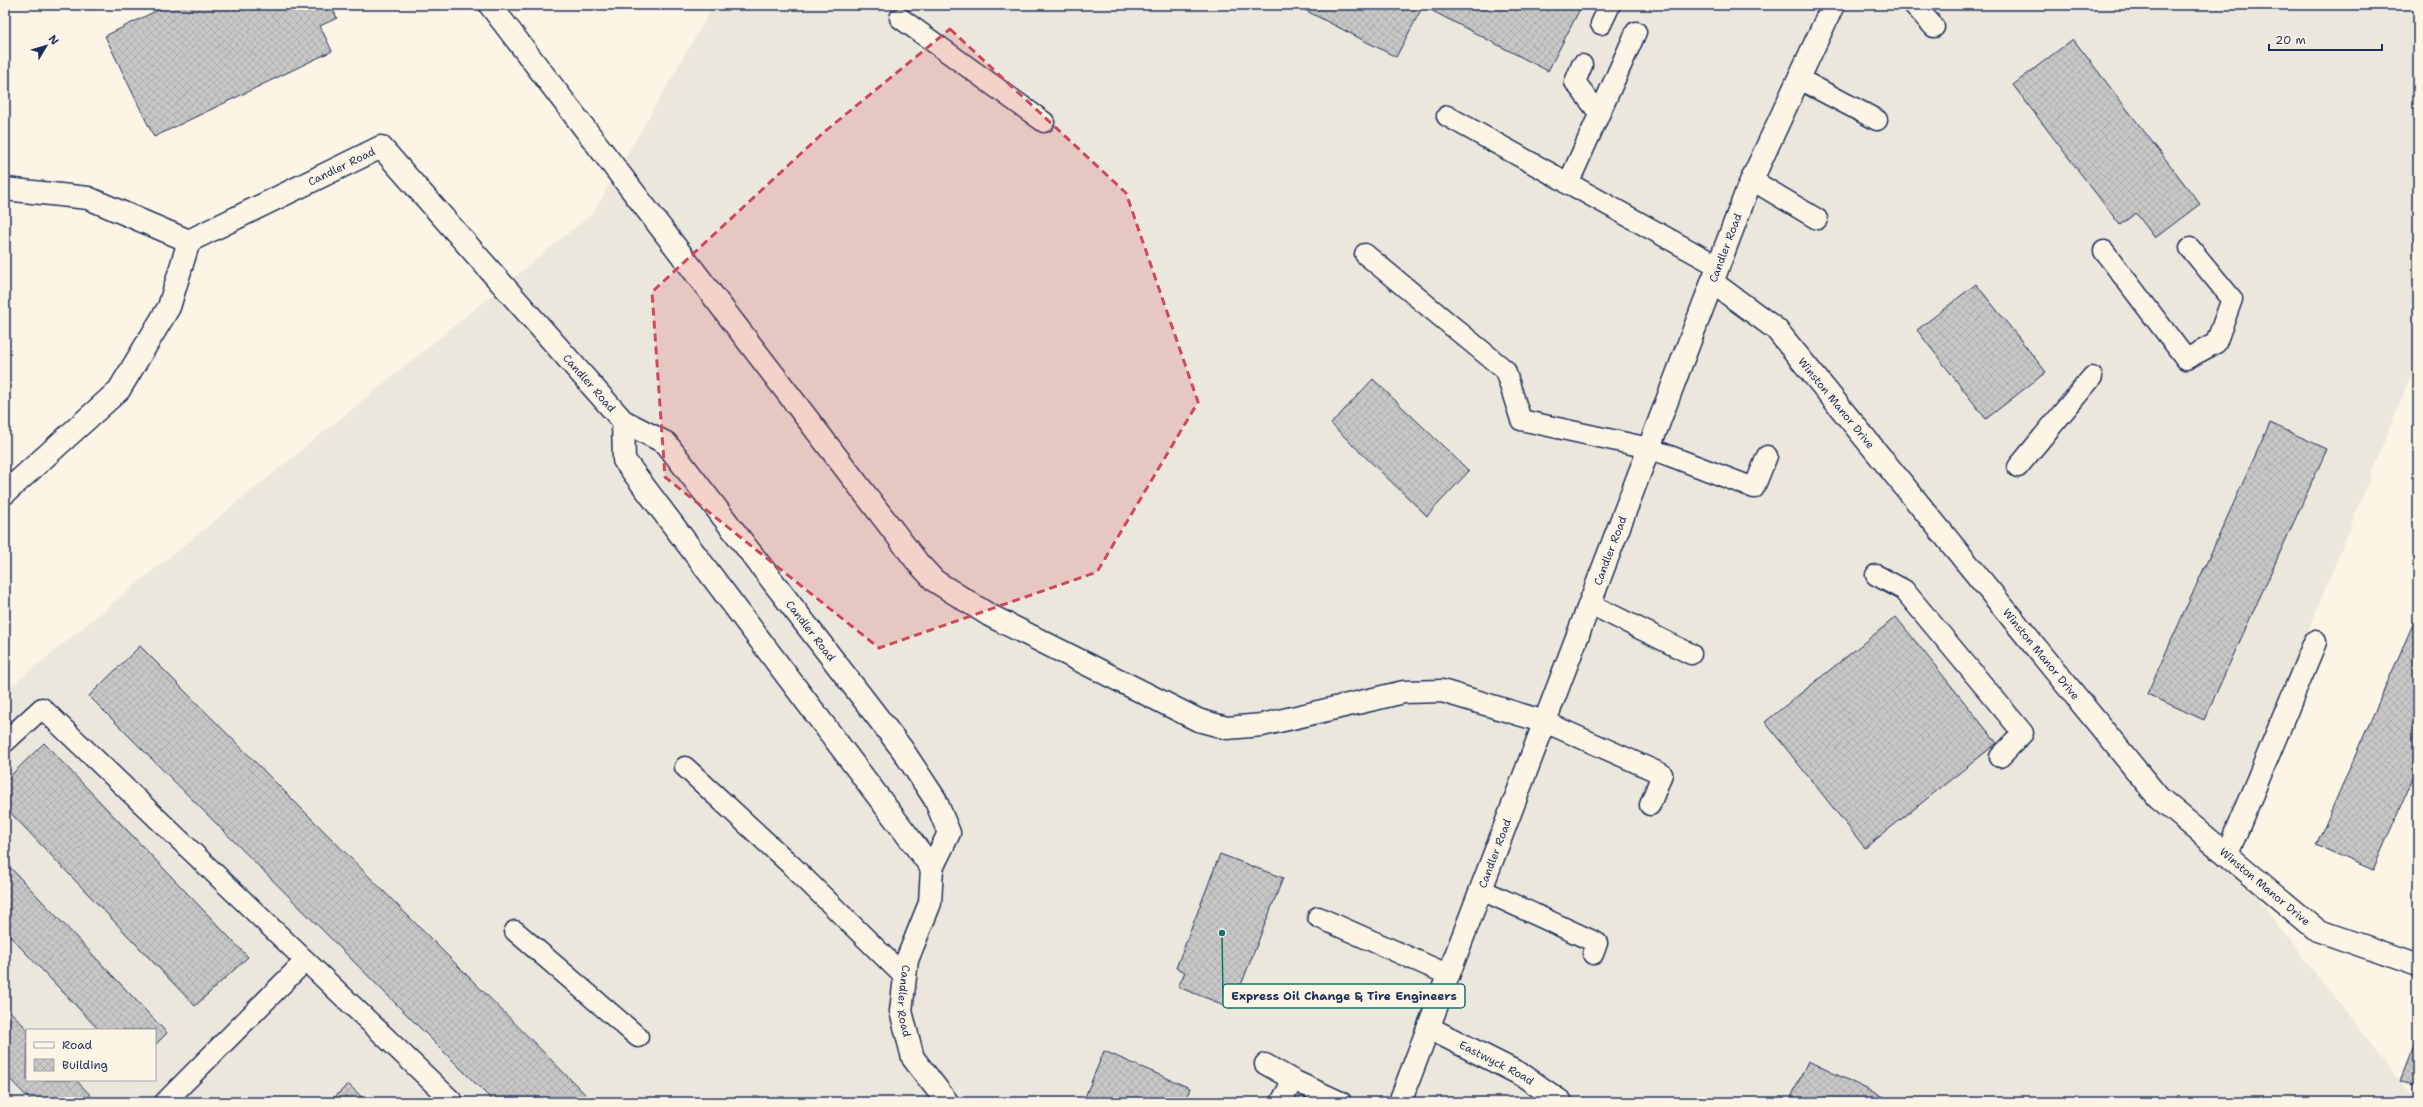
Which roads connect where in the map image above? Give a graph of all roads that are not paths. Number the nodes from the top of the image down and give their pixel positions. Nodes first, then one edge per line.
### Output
1 (490, 5) edge
2 (1610, 5) edge
3 (1833, 5) edge
4 (1914, 5) edge
5 (900, 18) dead end
6 (1601, 24) dead end
7 (1934, 27) dead end
8 (1636, 32) dead end
9 (1582, 65) dead end
10 (1799, 79) junction
11 (1599, 113) junction
12 (1447, 116) dead end
13 (1877, 120) dead end
14 (1044, 122) dead end
15 (1752, 180) junction
16 (1568, 184) junction
17 (5, 189) edge
18 (1817, 219) dead end
19 (189, 241) junction
20 (2190, 248) dead end
21 (2104, 251) dead end
22 (1365, 254) dead end
23 (1715, 274) junction
24 (2092, 377) dead end
25 (623, 421) junction
26 (1649, 448) junction
27 (1767, 456) dead end
28 (2018, 466) dead end
29 (5, 493) edge
30 (1876, 575) dead end
31 (1590, 604) junction
32 (2315, 642) dead end
33 (1691, 654) dead end
34 (1545, 722) junction
35 (5, 742) edge
36 (2000, 757) dead end
37 (685, 767) dead end
38 (1650, 806) dead end
39 (2227, 854) junction
40 (932, 868) junction
41 (1482, 890) junction
42 (1318, 917) dead end
43 (515, 931) dead end
44 (1593, 954) dead end
45 (305, 961) junction
46 (2418, 965) edge
47 (1449, 975) junction
48 (905, 977) junction
49 (1429, 1028) junction
50 (638, 1036) dead end
51 (1265, 1064) dead end
52 (1293, 1080) junction
53 (165, 1102) edge
54 (453, 1102) edge
55 (947, 1102) edge
56 (1281, 1102) edge
57 (1341, 1102) edge
58 (1400, 1102) edge
59 (1561, 1102) edge

1 - 34 street
2 - 6 lane
3 - 10 street, Candler Road
4 - 7 lane
5 - 14 lane
8 - 11 lane
9 - 11 lane
10 - 13 lane
10 - 15 street, Candler Road
11 - 16 lane
12 - 16 lane
15 - 18 lane
15 - 23 street, Candler Road
16 - 23 lane
17 - 19 street
19 - 25 street, Candler Road
19 - 29 street
20 - 21 lane
22 - 26 lane
23 - 26 street, Candler Road
23 - 39 street, Winston Manor Drive
24 - 28 lane
25 - 40 street, Candler Road
25 - 40 street, Candler Road
26 - 27 lane
26 - 31 street, Candler Road
30 - 36 lane
31 - 33 lane
31 - 34 street, Candler Road
32 - 39 street
34 - 38 lane
34 - 41 street, Candler Road
35 - 45 lane
37 - 48 lane
39 - 46 street, Winston Manor Drive
40 - 48 street, Candler Road
41 - 44 lane
41 - 47 street, Candler Road
42 - 47 lane
43 - 50 lane
45 - 53 lane
45 - 54 lane
47 - 49 street, Candler Road
48 - 55 street, Candler Road
49 - 58 street, Candler Road
49 - 59 street, Eastwyck Road
51 - 52 lane
52 - 56 lane
52 - 57 lane

